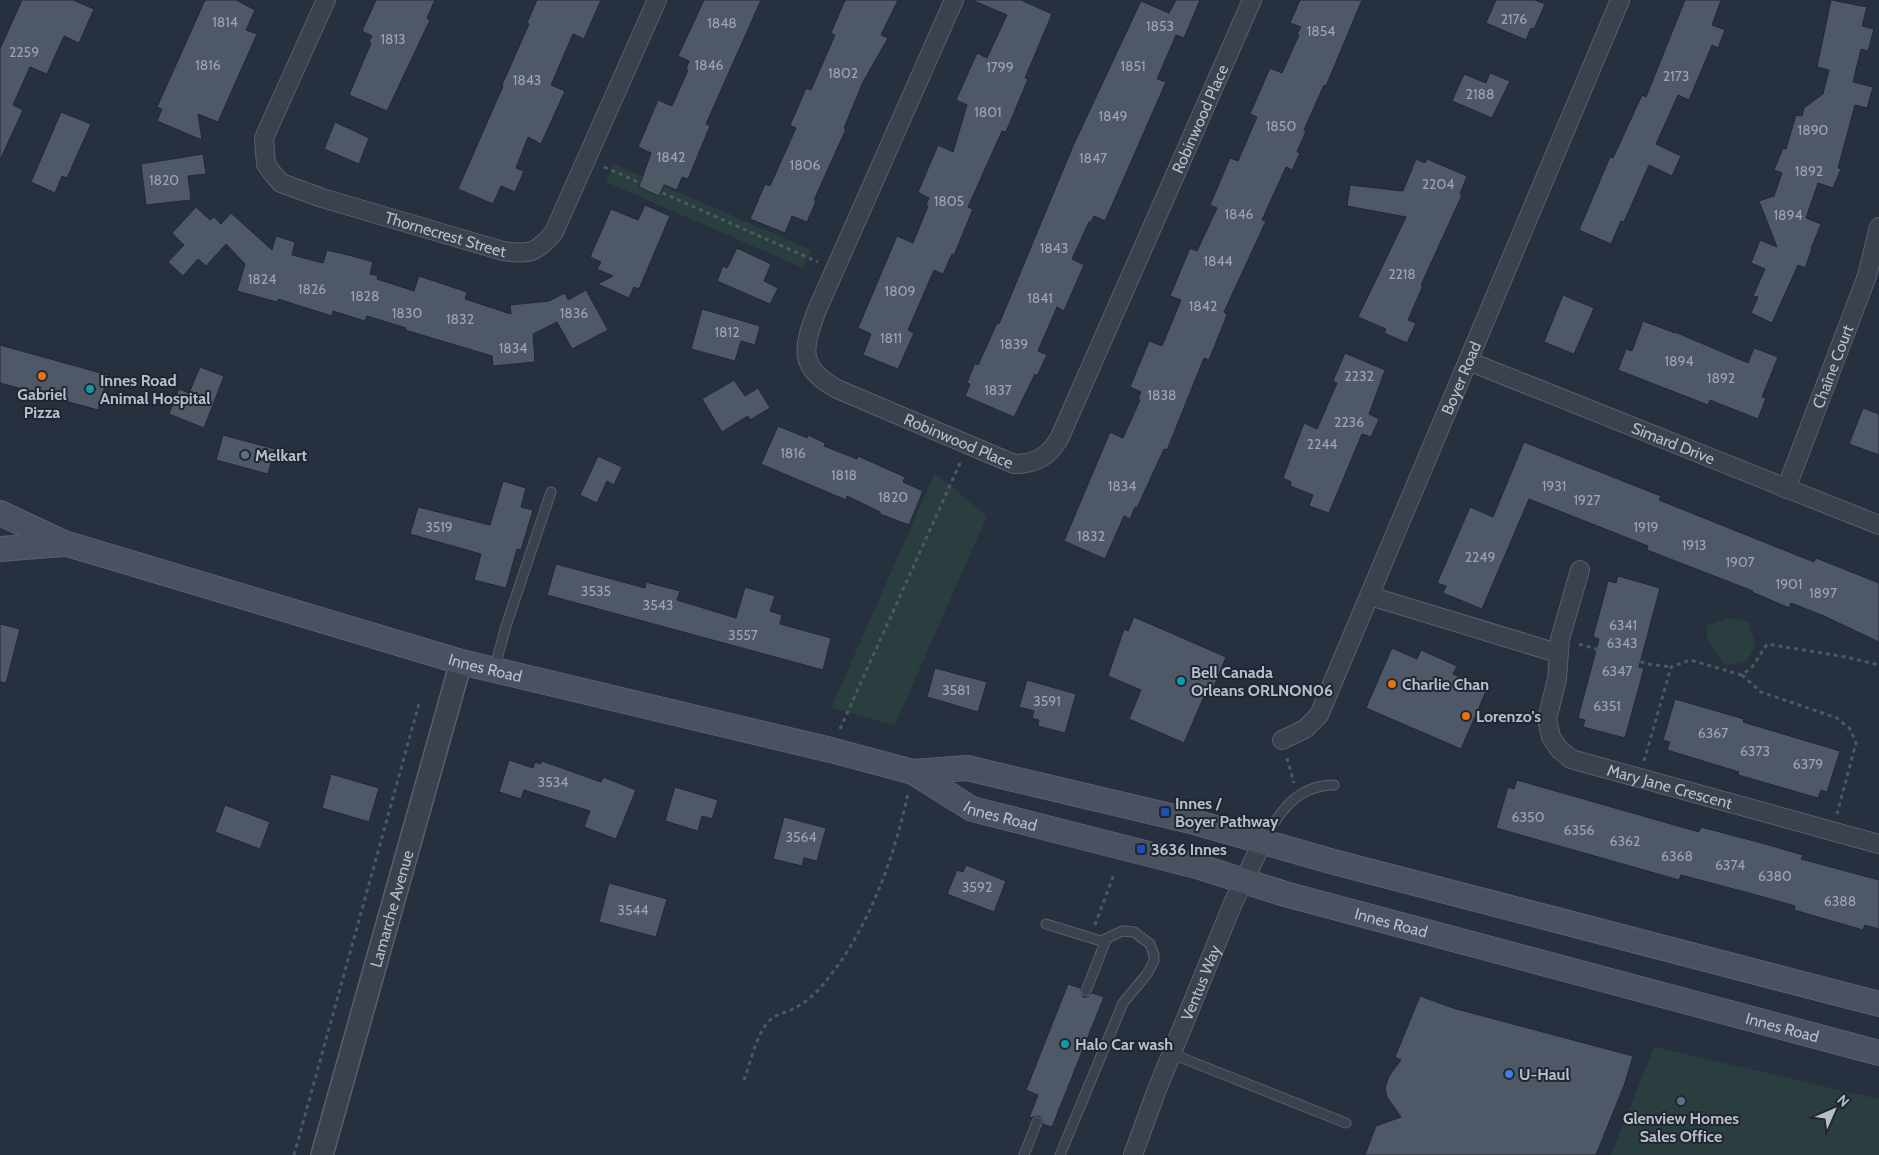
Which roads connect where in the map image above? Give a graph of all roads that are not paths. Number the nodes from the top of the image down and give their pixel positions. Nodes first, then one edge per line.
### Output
1 (326, 0) edge
2 (657, 0) edge
3 (954, 0) edge
4 (1252, 0) edge
5 (1620, 0) edge
6 (1878, 238) edge
7 (1468, 361) junction
8 (1786, 489) junction
9 (551, 492) dead end
10 (0, 513) edge
11 (1879, 525) edge
12 (64, 543) junction
13 (0, 549) edge
14 (1580, 570) dead end
15 (1370, 596) junction
16 (1558, 646) junction
17 (461, 662) junction
18 (494, 670) junction
19 (1282, 740) road end
20 (912, 772) junction
21 (1334, 785) dead end
22 (1263, 841) junction
23 (1879, 844) edge
24 (1242, 880) junction
25 (1046, 924) dead end
26 (1106, 940) junction
27 (1086, 991) dead end
28 (1879, 1004) edge
29 (1172, 1054) junction
30 (1879, 1054) edge
31 (1037, 1122) dead end
32 (1346, 1123) dead end
33 (322, 1155) edge
34 (1024, 1155) edge
35 (1060, 1155) edge
36 (1133, 1155) edge

1 - 2 street, Thornecrest Street
3 - 4 street, Robinwood Place
5 - 7 street, Boyer Road
6 - 8 street, Chaîne Court
7 - 8 street, Simard Drive
7 - 15 street, Boyer Road
8 - 11 street, Simard Drive
9 - 18 lane
10 - 12 main road, Innes Road
12 - 13 main road, Innes Road
12 - 17 main road, Innes Road
14 - 16 street, Mary Jane Crescent
15 - 16 street
15 - 19 street, Boyer Road
16 - 23 street, Mary Jane Crescent
17 - 18 main road, Innes Road
17 - 33 street, Lamarche Avenue
18 - 20 main road, Innes Road
20 - 22 main road, Innes Road
20 - 24 main road, Innes Road
21 - 22 lane
22 - 24 street, Ventus Way
22 - 28 main road, Innes Road
24 - 29 street, Ventus Way
24 - 30 main road, Innes Road
25 - 26 lane
26 - 27 lane
26 - 35 lane
29 - 32 lane
29 - 36 street, Ventus Way
31 - 34 lane

